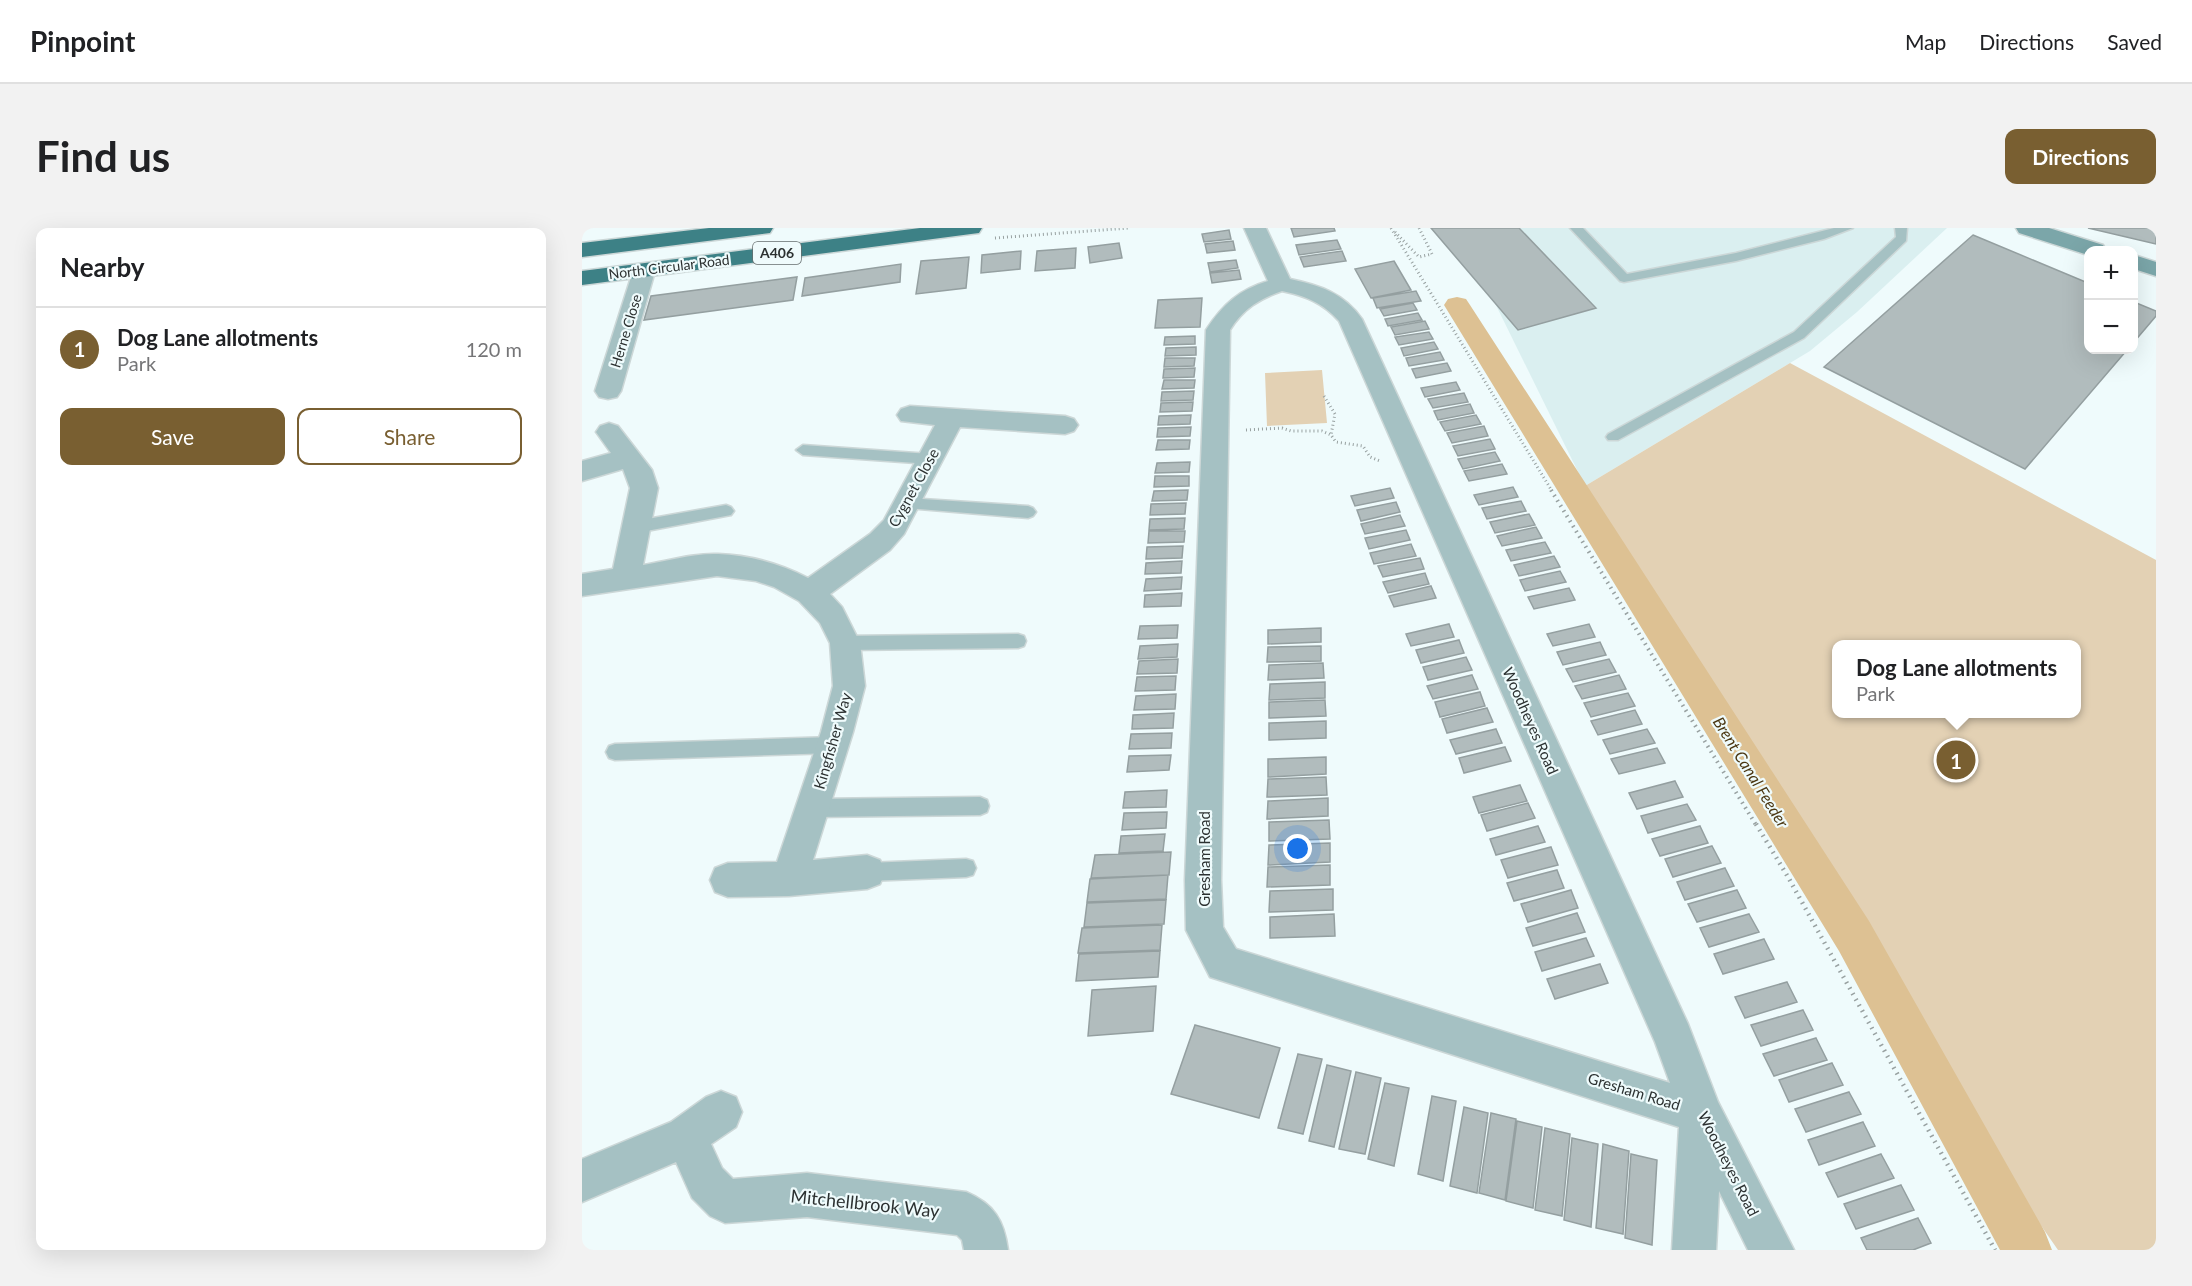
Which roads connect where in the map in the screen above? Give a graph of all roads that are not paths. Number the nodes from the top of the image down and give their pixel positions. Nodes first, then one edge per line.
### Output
1 (762, 228) edge
2 (971, 228) edge
3 (1255, 228) edge
4 (1576, 228) edge
5 (1847, 228) edge
6 (1901, 228) edge
7 (2026, 228) edge
8 (2084, 246) edge
9 (582, 250) edge
10 (2138, 263) edge
11 (2156, 268) edge
12 (644, 271) junction
13 (582, 278) edge
14 (1281, 284) junction
15 (608, 391) dead end
16 (910, 415) dead end
17 (952, 418) junction
18 (1065, 425) dead end
19 (609, 432) dead end
20 (1613, 437) dead end
21 (803, 450) dead end
22 (628, 458) junction
23 (930, 459) junction
24 (582, 471) edge
25 (907, 503) junction
26 (726, 511) dead end
27 (1028, 512) dead end
28 (636, 526) junction
29 (626, 579) junction
30 (582, 585) edge
31 (810, 593) junction
32 (1018, 641) dead end
33 (845, 643) junction
34 (833, 745) junction
35 (615, 752) dead end
36 (981, 806) dead end
37 (813, 808) junction
38 (966, 868) dead end
39 (867, 872) joint
40 (789, 879) junction
41 (728, 880) dead end
42 (720, 1112) dead end
43 (1701, 1113) junction
44 (686, 1137) junction
45 (582, 1181) edge
46 (986, 1250) edge
47 (1694, 1250) edge
48 (1772, 1250) edge

1 - 9 highway, North Circular Road / A406
2 - 12 highway, North Circular Road / A406
3 - 14 street
4 - 5 lane
6 - 20 lane
7 - 8 main road
10 - 11 main road
12 - 13 highway, North Circular Road / A406
12 - 15 street, Herne Close
14 - 43 street, Woodheyes Road
14 - 43 street, Gresham Road
16 - 17 street
17 - 18 street
17 - 23 street, Cygnet Close
19 - 22 street
21 - 23 lane
22 - 24 street
22 - 28 street
23 - 25 street, Cygnet Close
25 - 27 lane
25 - 31 street, Cygnet Close
26 - 28 lane
28 - 29 street
29 - 30 street, Kingfisher Way
29 - 31 street, Kingfisher Way
31 - 33 street, Kingfisher Way
32 - 33 lane
33 - 34 street, Kingfisher Way
34 - 35 lane
34 - 37 street, Kingfisher Way
36 - 37 lane
37 - 40 street, Kingfisher Way
38 - 39 lane
39 - 40 street
40 - 41 street
42 - 44 street
43 - 47 street
43 - 48 street, Woodheyes Road
44 - 45 street
44 - 46 street, Mitchellbrook Way

